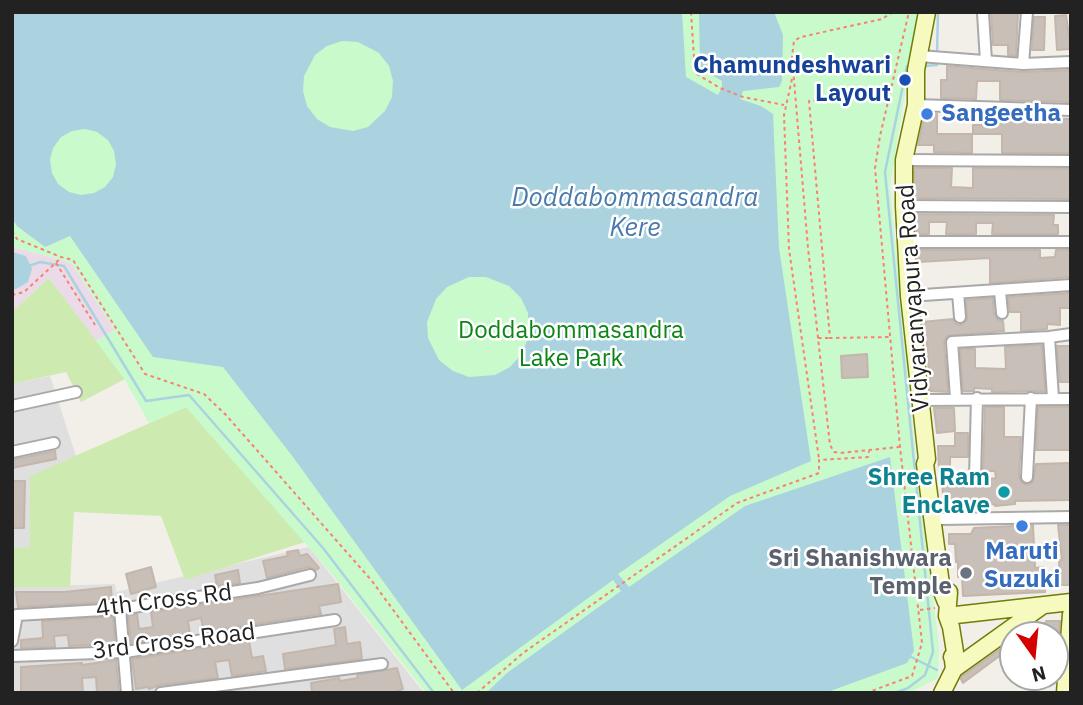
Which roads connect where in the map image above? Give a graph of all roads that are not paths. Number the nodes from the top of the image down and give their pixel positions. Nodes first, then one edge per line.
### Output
1 (927, 12) edge
2 (1027, 12) edge
3 (983, 13) edge
4 (931, 57) junction
5 (986, 61) junction
6 (1071, 62) edge
7 (1023, 64) junction
8 (916, 105) junction
9 (1071, 110) edge
10 (904, 160) junction
11 (1071, 161) edge
12 (904, 206) junction
13 (1071, 207) edge
14 (906, 242) junction
15 (1071, 242) edge
16 (1071, 285) edge
17 (1000, 291) junction
18 (958, 293) junction
19 (909, 296) junction
20 (1002, 313) dead end
21 (960, 317) dead end
22 (1071, 334) edge
23 (1049, 337) junction
24 (76, 392) dead end
25 (956, 398) junction
26 (977, 398) junction
27 (1031, 398) junction
28 (1053, 398) junction
29 (1071, 399) edge
30 (920, 400) junction
31 (12, 406) edge
32 (54, 443) dead end
33 (12, 452) edge
34 (927, 459) junction
35 (1027, 477) dead end
36 (975, 478) dead end
37 (1071, 517) edge
38 (939, 519) junction
39 (310, 575) dead end
40 (1071, 603) edge
41 (1044, 605) junction
42 (120, 609) junction
43 (948, 613) junction
44 (1071, 614) edge
45 (335, 620) dead end
46 (12, 641) edge
47 (125, 652) junction
48 (12, 656) edge
49 (953, 663) junction
50 (383, 664) dead end
51 (942, 691) edge
52 (127, 693) edge
53 (161, 693) edge
54 (1065, 693) edge

1 - 4 main road, Vidyaranyapura Road
2 - 7 street
3 - 5 street
4 - 5 street
4 - 8 main road, Vidyaranyapura Road
5 - 7 street
6 - 7 street
8 - 9 street
8 - 10 main road, Vidyaranyapura Road
10 - 11 street
10 - 12 main road, Vidyaranyapura Road
12 - 13 street
12 - 14 main road, Vidyaranyapura Road
14 - 15 street
14 - 19 main road, Vidyaranyapura Road
16 - 17 street
17 - 18 street
17 - 20 street
18 - 19 street
18 - 21 street
19 - 30 main road, Vidyaranyapura Road
22 - 23 street
23 - 25 street
23 - 28 street
24 - 31 street
25 - 26 street
25 - 30 street
26 - 27 street
26 - 36 street
27 - 28 street
27 - 35 street
28 - 29 street
30 - 34 main road, Vidyaranyapura Road
32 - 33 street
34 - 38 main road, Vidyaranyapura Road
34 - 43 main road, Vidyaranyapura Road
37 - 38 street
38 - 43 main road, Vidyaranyapura Road
39 - 42 street, 4th Cross Rd
40 - 41 main road
41 - 43 main road
41 - 49 main road
42 - 46 street, 4th Cross Rd
42 - 47 street
43 - 49 main road
44 - 54 main road
45 - 47 street, 3rd Cross Road
47 - 48 street, 3rd Cross Road
47 - 52 street
49 - 51 main road
50 - 53 street

